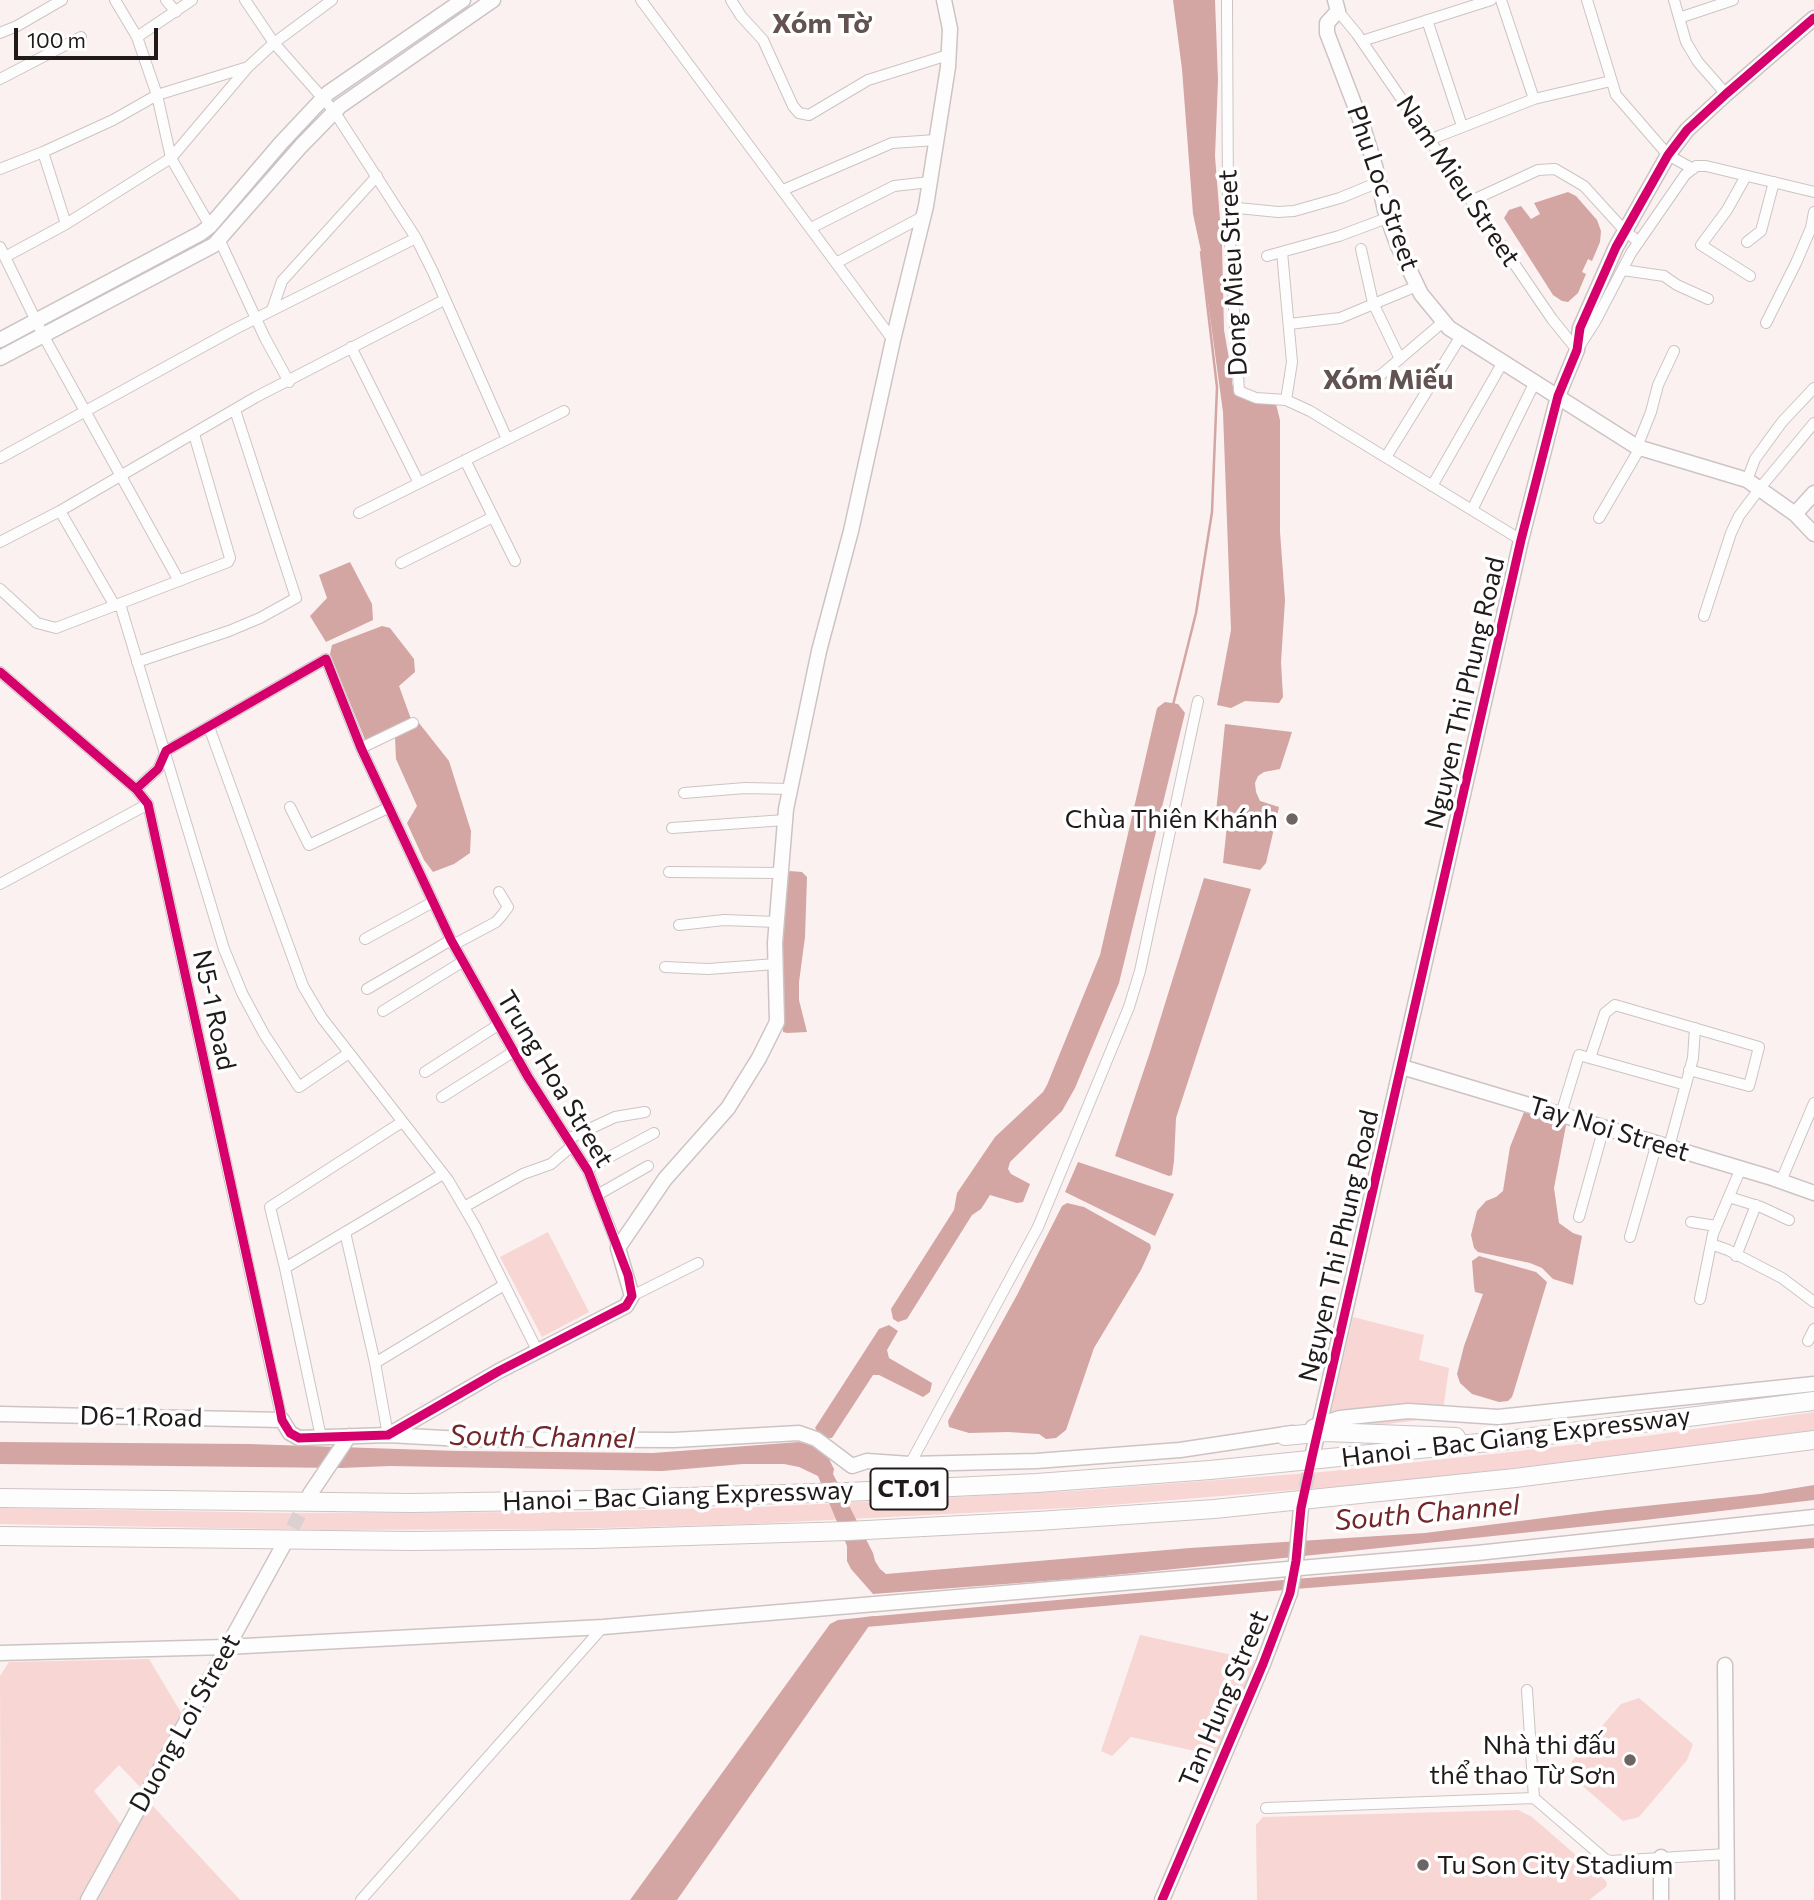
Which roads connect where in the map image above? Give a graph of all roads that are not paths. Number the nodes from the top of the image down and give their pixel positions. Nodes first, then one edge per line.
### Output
1 (62, 0) edge
2 (115, 0) edge
3 (166, 0) edge
4 (192, 0) edge
5 (245, 0) edge
6 (332, 0) edge
7 (463, 0) edge
8 (493, 0) edge
9 (641, 0) edge
10 (732, 0) edge
11 (944, 0) edge
12 (1227, 0) edge
13 (1491, 0) edge
14 (1502, 0) edge
15 (1587, 0) edge
16 (1674, 0) edge
17 (1732, 0) edge
18 (473, 5) edge
19 (1337, 6) edge
20 (176, 12) junction
21 (1679, 18) junction
22 (1814, 18) edge
23 (1427, 20) junction
24 (0, 33) edge
25 (81, 37) dead end
26 (137, 37) junction
27 (1362, 41) junction
28 (274, 43) junction
29 (948, 55) junction
30 (248, 67) junction
31 (0, 79) edge
32 (1611, 81) junction
33 (1726, 94) junction
34 (157, 95) junction
35 (323, 98) junction
36 (1534, 99) junction
37 (334, 111) junction
38 (1462, 126) junction
39 (936, 140) junction
40 (1429, 140) junction
41 (43, 152) junction
42 (1668, 155) junction
43 (172, 158) junction
44 (0, 169) edge
45 (1693, 169) junction
46 (377, 176) junction
47 (1746, 176) junction
48 (1379, 182) junction
49 (1774, 182) junction
50 (930, 183) junction
51 (783, 190) junction
52 (1814, 192) edge
53 (1471, 201) junction
54 (1228, 207) junction
55 (1814, 212) edge
56 (924, 216) junction
57 (1387, 218) junction
58 (66, 224) junction
59 (211, 226) junction
60 (811, 228) junction
61 (1625, 231) junction
62 (416, 238) junction
63 (220, 241) junction
64 (1639, 242) junction
65 (1747, 242) dead end
66 (0, 247) edge
67 (1361, 249) dead end
68 (1282, 252) junction
69 (1267, 256) dead end
70 (5, 257) junction
71 (836, 263) junction
72 (1623, 270) junction
73 (1750, 276) dead end
74 (1417, 286) junction
75 (1708, 299) dead end
76 (444, 300) junction
77 (1373, 303) junction
78 (272, 310) junction
79 (256, 318) junction
80 (35, 320) junction
81 (1443, 321) junction
82 (1766, 323) dead end
83 (1289, 324) junction
84 (43, 335) junction
85 (1461, 336) junction
86 (0, 340) edge
87 (893, 340) junction
88 (351, 347) junction
89 (1577, 350) junction
90 (1674, 351) dead end
91 (0, 358) edge
92 (1400, 359) junction
93 (1503, 362) junction
94 (289, 382) junction
95 (1535, 382) junction
96 (1351, 386) dead end
97 (1814, 388) edge
98 (1558, 396) junction
99 (1286, 400) junction
100 (235, 410) junction
101 (86, 411) junction
102 (564, 411) dead end
103 (1814, 423) edge
104 (194, 435) junction
105 (508, 439) junction
106 (1639, 447) junction
107 (1386, 457) junction
108 (0, 458) edge
109 (465, 460) junction
110 (122, 475) junction
111 (1746, 480) junction
112 (419, 483) junction
113 (1432, 486) junction
114 (1759, 488) junction
115 (1814, 493) edge
116 (60, 510) junction
117 (1472, 510) junction
118 (359, 513) dead end
119 (1795, 514) junction
120 (493, 517) junction
121 (1599, 518) dead end
122 (1814, 534) edge
123 (1521, 540) junction
124 (0, 542) edge
125 (515, 561) dead end
126 (401, 563) dead end
127 (179, 582) junction
128 (0, 589) edge
129 (117, 605) junction
130 (1704, 616) dead end
131 (137, 662) junction
132 (0, 672) edge
133 (1198, 701) dead end
134 (408, 725) dead end
135 (209, 727) junction
136 (361, 748) junction
137 (166, 751) junction
138 (136, 789) junction
139 (791, 789) junction
140 (684, 793) dead end
141 (148, 804) junction
142 (290, 807) dead end
143 (388, 808) junction
144 (785, 820) junction
145 (672, 828) dead end
146 (669, 872) dead end
147 (781, 873) junction
148 (0, 884) edge
149 (499, 892) dead end
150 (433, 902) junction
151 (777, 922) junction
152 (679, 925) dead end
153 (365, 939) dead end
154 (452, 943) junction
155 (462, 961) junction
156 (776, 964) junction
157 (665, 967) dead end
158 (367, 989) dead end
159 (383, 1011) dead end
160 (498, 1025) junction
161 (1695, 1028) junction
162 (513, 1052) junction
163 (349, 1053) junction
164 (1590, 1058) junction
165 (1402, 1067) junction
166 (1689, 1070) junction
167 (425, 1072) dead end
168 (1686, 1085) junction
169 (442, 1097) dead end
170 (1814, 1103) edge
171 (645, 1112) dead end
172 (1561, 1114) junction
173 (402, 1122) junction
174 (1604, 1127) junction
175 (654, 1133) dead end
176 (570, 1143) junction
177 (1663, 1145) junction
178 (648, 1166) dead end
179 (1741, 1168) junction
180 (587, 1169) junction
181 (443, 1174) junction
182 (1781, 1181) junction
183 (1814, 1193) edge
184 (598, 1194) junction
185 (1729, 1197) junction
186 (1756, 1205) junction
187 (464, 1207) junction
188 (1579, 1217) dead end
189 (1789, 1220) dead end
190 (1691, 1222) dead end
191 (1716, 1226) junction
192 (345, 1232) junction
193 (1630, 1237) dead end
194 (1711, 1244) junction
195 (618, 1248) junction
196 (1736, 1256) junction
197 (698, 1263) dead end
198 (285, 1268) junction
199 (504, 1284) junction
200 (632, 1296) junction
201 (1700, 1299) dead end
202 (1814, 1303) edge
203 (1814, 1329) edge
204 (1808, 1341) dead end
205 (538, 1352) junction
206 (375, 1363) junction
207 (1814, 1384) edge
208 (1814, 1401) edge
209 (0, 1414) edge
210 (282, 1420) junction
211 (1644, 1422) junction
212 (1318, 1429) junction
213 (388, 1435) junction
214 (349, 1436) junction
215 (1285, 1436) joint
216 (321, 1437) junction
217 (1814, 1440) edge
218 (1312, 1457) tunnel mouth
219 (910, 1464) junction
220 (313, 1488) tunnel mouth
221 (0, 1498) edge
222 (1301, 1508) tunnel mouth
223 (1814, 1517) edge
224 (0, 1536) edge
225 (284, 1546) tunnel mouth
226 (1295, 1568) junction
227 (603, 1627) junction
228 (226, 1647) junction
229 (0, 1653) edge
230 (1725, 1665) dead end
231 (1527, 1690) dead end
232 (1534, 1798) junction
233 (1266, 1808) dead end
234 (1727, 1854) junction
235 (1661, 1857) junction
236 (88, 1900) edge
237 (361, 1900) edge
238 (1162, 1900) edge
239 (1661, 1900) edge
240 (1727, 1900) edge

1 - 24 street
2 - 26 street
3 - 20 street
4 - 20 street
5 - 28 street
6 - 28 street
7 - 35 street
8 - 18 street
9 - 51 street
10 - 29 street
11 - 29 street
12 - 54 street, Dong Mieu Street
13 - 23 street
14 - 36 street
15 - 32 street
16 - 21 street
17 - 21 street
18 - 37 street
19 - 27 street, Nam Mieu Street
19 - 48 street, Phu Loc Street
20 - 26 street
21 - 33 street
22 - 33 street, Nguyen Thi Phung Road
23 - 27 street
23 - 38 street
25 - 31 street
26 - 34 street
27 - 40 street, Nam Mieu Street
28 - 30 street
28 - 35 street
29 - 39 street
30 - 34 street
30 - 43 street
32 - 36 street
32 - 42 street
33 - 42 street, Nguyen Thi Phung Road
34 - 41 street
34 - 43 street
35 - 37 street
35 - 59 street
36 - 38 street
37 - 46 street
37 - 63 street
38 - 40 street
39 - 50 street
39 - 51 street
40 - 53 street, Nam Mieu Street
41 - 44 street
41 - 58 street
42 - 45 street
42 - 61 street, Nguyen Thi Phung Road
43 - 58 street
43 - 59 street
45 - 47 street
45 - 64 street
46 - 62 street
46 - 78 street
47 - 49 street
47 - 73 street
48 - 54 street
48 - 57 street, Phu Loc Street
49 - 52 street
49 - 65 street
50 - 56 street
50 - 60 street
51 - 60 street
53 - 61 street
53 - 89 street, Nam Mieu Street
54 - 99 street, Dong Mieu Street
55 - 82 street
56 - 71 street
56 - 87 street
57 - 68 street
57 - 74 street, Phu Loc Street
58 - 70 street
59 - 63 street
59 - 80 street
60 - 71 street
61 - 64 street
61 - 89 street, Nguyen Thi Phung Road
62 - 76 street
62 - 78 street
63 - 79 street
63 - 84 street
64 - 72 street
66 - 70 street
67 - 77 street
68 - 69 street
68 - 83 street
70 - 80 street
71 - 87 street
72 - 75 street
72 - 89 street
74 - 77 street
74 - 81 street, Phu Loc Street
76 - 88 street
76 - 105 street
77 - 83 street
77 - 92 street
78 - 79 street
79 - 94 street
79 - 101 street
80 - 84 street
80 - 86 street
81 - 85 street, Phu Loc Street
81 - 92 street
83 - 99 street
84 - 91 street
84 - 101 street
85 - 93 street, Phu Loc Street
85 - 107 street
87 - 139 street
88 - 94 street
88 - 112 street
89 - 98 street, Nguyen Thi Phung Road
90 - 106 street
92 - 96 street
93 - 95 street, Phu Loc Street
93 - 113 street
94 - 100 street
95 - 98 street, Phu Loc Street
95 - 117 street
97 - 111 street
98 - 106 street, Phu Loc Street
98 - 123 street, Nguyen Thi Phung Road
99 - 107 street, Dong Mieu Street
100 - 104 street
100 - 131 street
101 - 108 street
101 - 110 street
102 - 105 street
103 - 114 street
104 - 110 street
104 - 127 street
105 - 109 street
106 - 111 street, Phu Loc Street
106 - 121 street
107 - 113 street, Dong Mieu Street
109 - 112 street
109 - 120 street
110 - 116 street
110 - 127 street
111 - 114 street, Phu Loc Street
112 - 118 street
113 - 117 street, Dong Mieu Street
114 - 119 street, Phu Loc Street
114 - 130 street
115 - 119 street
116 - 124 street
116 - 129 street
117 - 123 street, Dong Mieu Street
119 - 122 street, Phu Loc Street
120 - 125 street
120 - 126 street
123 - 165 street, Nguyen Thi Phung Road
127 - 129 street
128 - 129 street
129 - 131 street
131 - 137 street
132 - 138 street, N5-1 Road
133 - 219 street
134 - 136 street
135 - 136 street, Trung Hoa Street
135 - 137 street
135 - 163 street
136 - 143 street, Trung Hoa Street
137 - 138 street
137 - 163 street
138 - 141 street, N5-1 Road
139 - 140 street
139 - 144 street
141 - 148 street
141 - 210 street, N5-1 Road
142 - 143 street
143 - 150 street, Trung Hoa Street
144 - 145 street
144 - 147 street
146 - 147 street
147 - 151 street
149 - 154 street
150 - 153 street
150 - 154 street, Trung Hoa Street
151 - 152 street
151 - 156 street
154 - 155 street, Trung Hoa Street
154 - 158 street
155 - 159 street
155 - 160 street, Trung Hoa Street
156 - 157 street
156 - 195 street
160 - 162 street, Trung Hoa Street
160 - 167 street
161 - 164 street
161 - 166 street
161 - 166 street
162 - 169 street
162 - 176 street, Trung Hoa Street
163 - 173 street
164 - 168 street
164 - 172 street
165 - 172 street, Tay Noi Street
165 - 212 street, Nguyen Thi Phung Road
166 - 168 street
168 - 177 street
170 - 182 street
171 - 176 street
172 - 174 street, Tay Noi Street
173 - 181 street
173 - 198 street
174 - 177 street, Tay Noi Street
174 - 188 street
175 - 180 street
176 - 180 street, Trung Hoa Street
176 - 187 street
177 - 179 street, Tay Noi Street
177 - 193 street
178 - 184 street
179 - 182 street, Tay Noi Street
179 - 185 street
180 - 184 street, Trung Hoa Street
181 - 187 street
181 - 192 street
182 - 183 street, Tay Noi Street
184 - 195 street, Trung Hoa Street
185 - 186 street
185 - 191 street
186 - 189 street
186 - 196 street
187 - 199 street
190 - 191 street
191 - 194 street
192 - 198 street
192 - 206 street
194 - 196 street
194 - 201 street
195 - 200 street, Trung Hoa Street
196 - 202 street
197 - 200 street
198 - 216 street
199 - 205 street
199 - 206 street
200 - 205 street
203 - 204 street
205 - 213 street
206 - 213 street
207 - 212 street
208 - 211 highway, Hanoi - Bac Giang Expressway / CT.01
209 - 210 street, D6-1 Road
210 - 216 street
211 - 212 highway
211 - 221 highway, Hanoi - Bac Giang Expressway / CT.01
212 - 215 highway
212 - 218 street, Nguyen Thi Phung Road
213 - 214 street
213 - 219 street
214 - 216 street
214 - 220 street
215 - 219 street
217 - 224 highway, Hanoi - Bac Giang Expressway / CT.01
222 - 226 street, Tan Hung Street
223 - 226 street
225 - 228 street, Duong Loi Street
226 - 227 street
226 - 238 street, Tan Hung Street
227 - 228 street
227 - 237 street
228 - 229 street
228 - 236 street, Duong Loi Street
230 - 234 street
231 - 232 street
232 - 233 street
232 - 235 street
234 - 235 street
234 - 240 street
235 - 239 street

